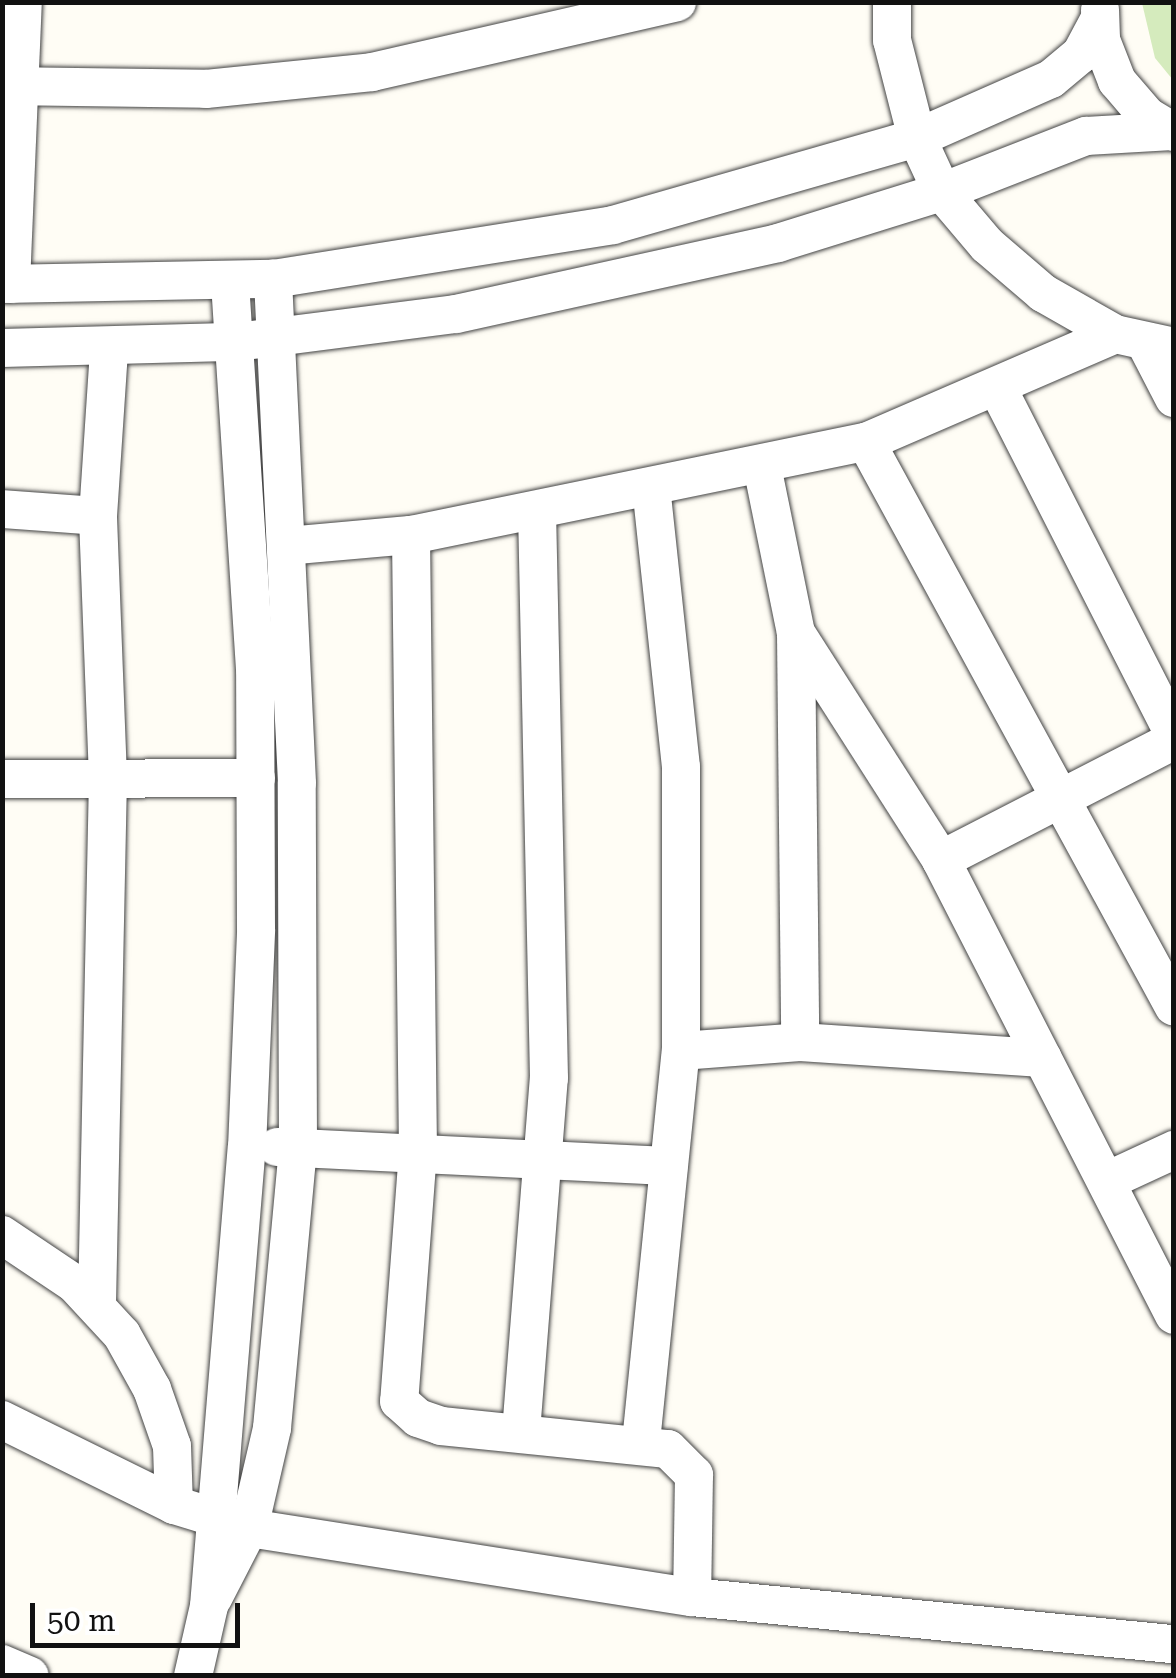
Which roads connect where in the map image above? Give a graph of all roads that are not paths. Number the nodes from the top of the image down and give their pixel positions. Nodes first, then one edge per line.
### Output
1 (23, 2) edge
2 (677, 2) edge
3 (892, 2) edge
4 (1100, 11) edge
5 (12, 86) edge
6 (1173, 131) edge
7 (917, 138) junction
8 (942, 192) junction
9 (273, 279) junction
10 (230, 282) junction
11 (6, 284) edge
12 (277, 338) junction
13 (238, 342) junction
14 (1145, 342) edge
15 (2, 348) edge
16 (108, 349) junction
17 (996, 387) junction
18 (1174, 398) edge
19 (866, 442) junction
20 (762, 466) junction
21 (651, 487) junction
22 (2, 510) edge
23 (537, 511) junction
24 (98, 516) junction
25 (411, 535) junction
26 (288, 546) junction
27 (796, 633) junction
28 (1174, 737) edge
29 (108, 778) junction
30 (256, 778) junction
31 (2, 779) edge
32 (1058, 796) junction
33 (297, 822) junction
34 (256, 825) junction
35 (941, 860) junction
36 (1174, 1007) edge
37 (800, 1042) junction
38 (681, 1051) junction
39 (1042, 1058) junction
40 (298, 1147) junction
41 (247, 1148) junction
42 (1174, 1150) edge
43 (418, 1151) junction
44 (542, 1159) junction
45 (668, 1166) junction
46 (1109, 1180) junction
47 (2, 1235) edge
48 (97, 1303) junction
49 (1174, 1315) edge
50 (2, 1420) edge
51 (520, 1432) junction
52 (641, 1442) junction
53 (174, 1505) junction
54 (232, 1524) junction
55 (692, 1597) junction
56 (1174, 1644) edge
57 (2, 1664) edge
58 (30, 1676) edge
59 (193, 1676) edge

1 - 5 street
2 - 5 street
3 - 7 street
4 - 6 street
4 - 7 street
5 - 11 street
6 - 8 street
7 - 8 street
7 - 9 street
8 - 12 street
8 - 14 street
9 - 10 street
9 - 12 street
10 - 11 street
10 - 13 street
12 - 13 street
12 - 26 street
13 - 16 street
13 - 30 street
14 - 17 street
14 - 18 street
15 - 16 street
16 - 24 street
17 - 19 street
17 - 28 street
19 - 20 street
19 - 32 street
20 - 21 street
20 - 27 street
21 - 23 street
21 - 38 street
22 - 24 street
23 - 25 street
23 - 44 street
24 - 29 street
25 - 26 street
25 - 43 street
26 - 33 street
27 - 35 street
27 - 37 street
28 - 32 street
29 - 30 street
29 - 31 street
29 - 48 street
30 - 34 street
32 - 35 street
32 - 36 street
33 - 34 street
33 - 40 street
34 - 41 street
35 - 39 street
37 - 38 street
37 - 39 street
38 - 45 street
39 - 46 street
40 - 41 street
40 - 43 street
40 - 54 street
41 - 54 street
42 - 46 street
43 - 44 street
43 - 51 street
44 - 45 street
44 - 51 street
45 - 52 street
46 - 49 street
47 - 48 street
48 - 53 street
50 - 53 street
51 - 52 street
52 - 55 street
53 - 54 street
54 - 55 street
54 - 59 street
55 - 56 street
57 - 58 street

